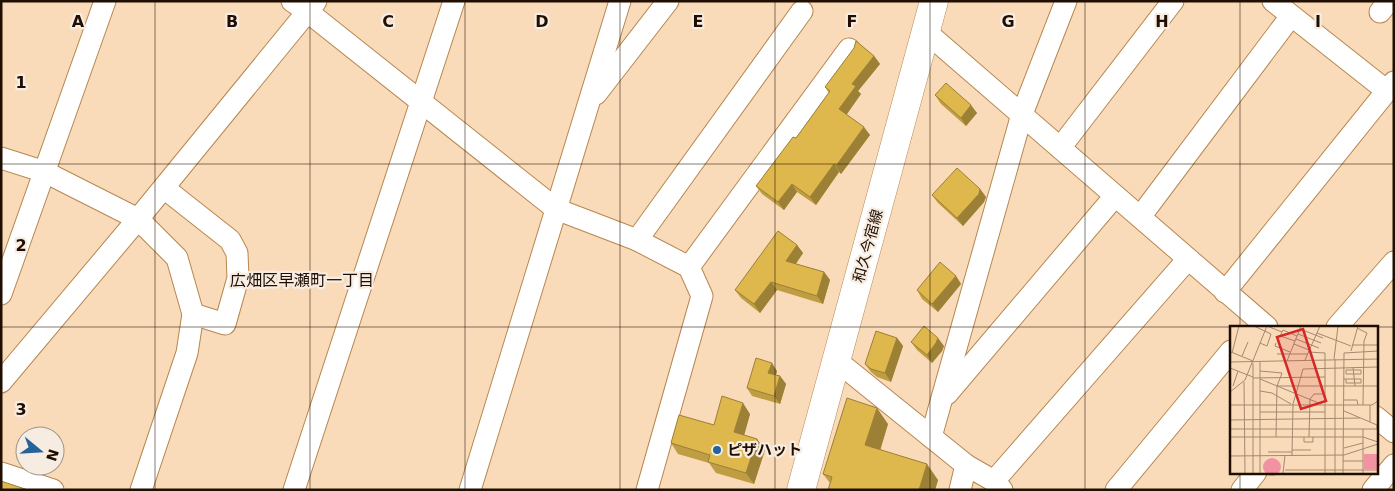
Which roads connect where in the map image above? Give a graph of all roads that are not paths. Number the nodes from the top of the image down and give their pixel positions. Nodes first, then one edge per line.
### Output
1 (105, 1) edge
2 (454, 1) edge
3 (620, 1) edge
4 (668, 1) edge
5 (934, 1) edge
6 (1066, 1) edge
7 (1173, 1) edge
8 (1273, 1) edge
9 (305, 5) edge
10 (802, 11) dead end
11 (1291, 16) junction
12 (925, 31) junction
13 (849, 49) dead end
14 (1390, 86) edge
15 (421, 104) junction
16 (587, 106) junction
17 (1022, 114) junction
18 (1060, 148) junction
19 (1, 158) edge
20 (45, 172) junction
21 (164, 188) junction
22 (1115, 196) junction
23 (556, 210) junction
24 (1140, 217) junction
25 (138, 219) junction
26 (638, 240) junction
27 (1188, 259) junction
28 (1394, 262) edge
29 (689, 267) junction
30 (1225, 292) junction
31 (1, 294) edge
32 (193, 314) junction
33 (1258, 325) edge
34 (1338, 326) edge
35 (1230, 352) edge
36 (837, 361) junction
37 (1, 382) edge
38 (942, 400) junction
39 (1378, 419) edge
40 (1394, 432) edge
41 (931, 437) junction
42 (966, 465) junction
43 (1394, 465) edge
44 (1, 473) edge
45 (1254, 474) edge
46 (998, 485) edge
47 (53, 490) edge
48 (141, 490) edge
49 (294, 490) edge
50 (470, 490) edge
51 (647, 490) edge
52 (801, 490) edge
53 (960, 490) edge
54 (1116, 490) edge
55 (1242, 490) edge
56 (1373, 490) edge

1 - 20 street
2 - 15 street
3 - 16 street
4 - 16 street
5 - 12 main road, 和久今宿線
6 - 17 street
7 - 18 street
8 - 11 street
9 - 15 street
9 - 21 street
10 - 26 street
11 - 14 street
11 - 24 street
12 - 17 street
12 - 36 main road, 和久今宿線
13 - 29 street
14 - 30 street
15 - 23 street
15 - 49 street
16 - 23 street
17 - 18 street
17 - 38 street
18 - 22 street
19 - 20 street
20 - 25 street
20 - 31 street
21 - 25 street
21 - 32 street
22 - 24 street
22 - 38 street
23 - 26 street
23 - 50 street
24 - 27 street
25 - 32 street
25 - 37 street
26 - 29 street
27 - 30 street
27 - 46 street
28 - 34 street
29 - 51 street
30 - 33 street
32 - 48 street
35 - 54 street
36 - 41 street
36 - 52 main road, 和久今宿線
38 - 41 street
39 - 40 street
41 - 42 street
42 - 46 street
42 - 53 street
43 - 56 street
44 - 47 street
45 - 55 street

